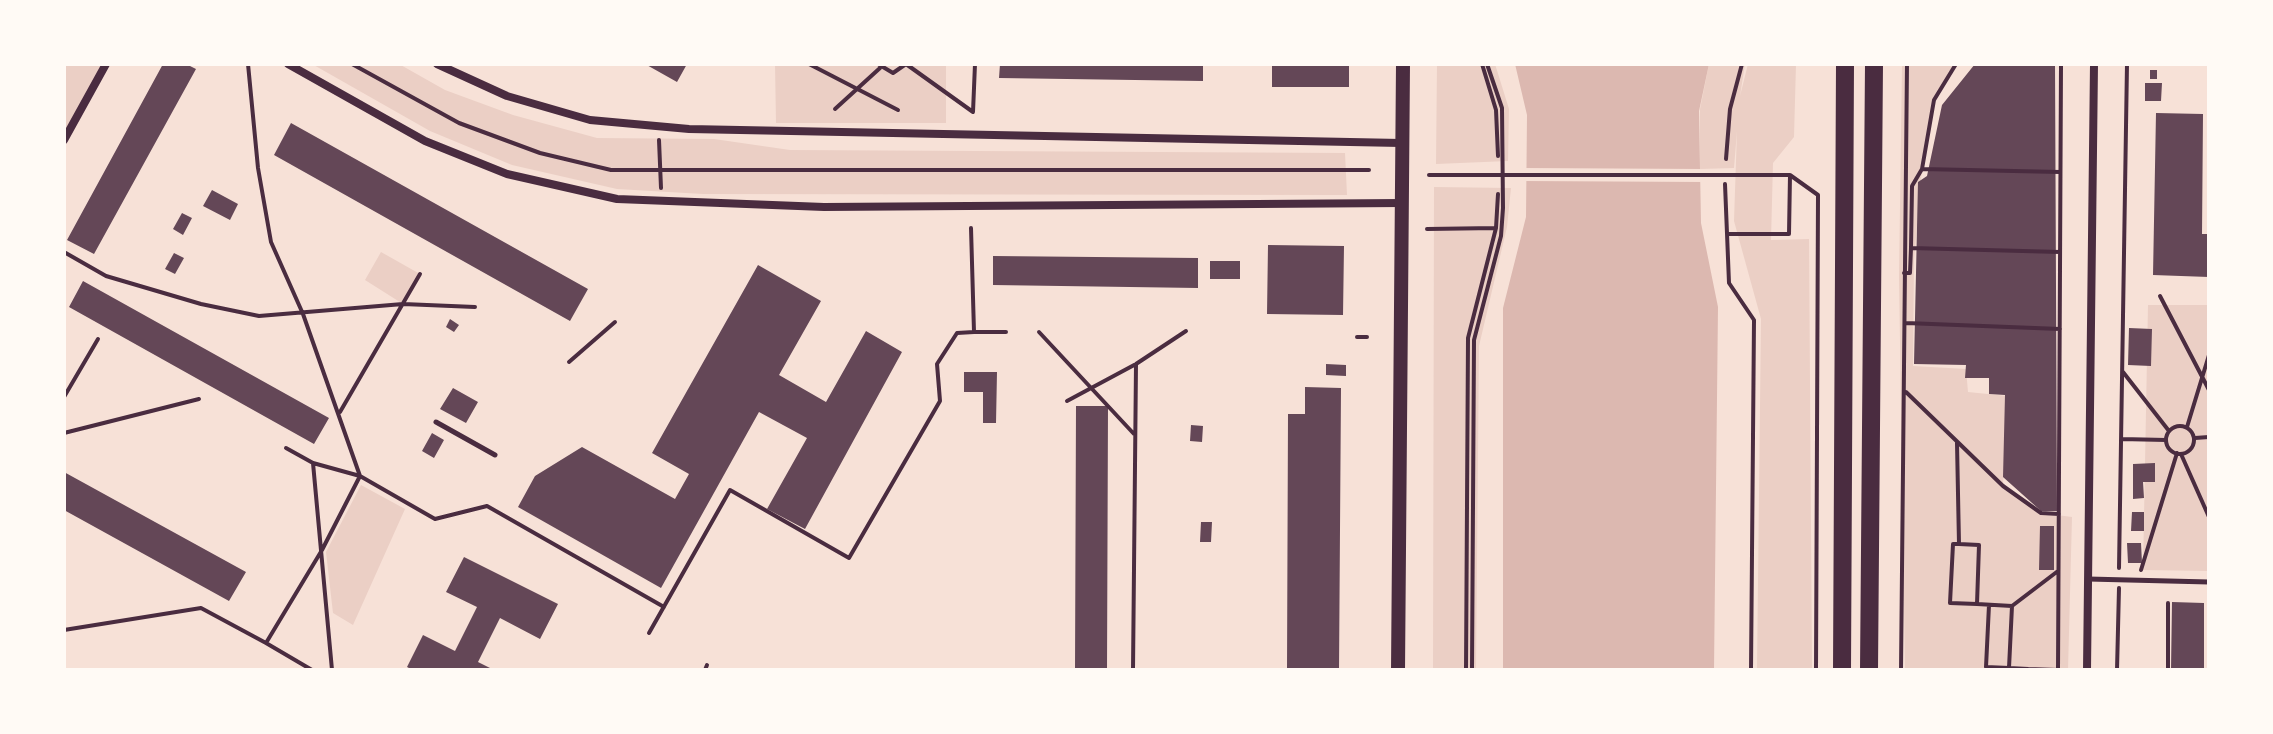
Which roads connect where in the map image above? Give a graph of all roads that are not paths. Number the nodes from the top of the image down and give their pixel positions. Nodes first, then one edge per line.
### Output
1 (106, 64) edge
2 (288, 64) edge
3 (437, 64) edge
4 (1403, 64) edge
5 (1845, 64) edge
6 (1874, 64) edge
7 (2094, 64) edge
8 (64, 140) edge
9 (1401, 143) junction
10 (1402, 203) junction
11 (436, 422) dead end
12 (495, 455) dead end
13 (2088, 579) junction
14 (2209, 582) edge
15 (1398, 670) edge
16 (1842, 670) edge
17 (1869, 670) edge
18 (2087, 670) edge

1 - 8 street
2 - 10 street
3 - 9 street
4 - 9 street
5 - 16 highway
6 - 17 highway
7 - 13 street
9 - 10 street
10 - 15 street
11 - 12 lane
13 - 14 lane
13 - 18 street

